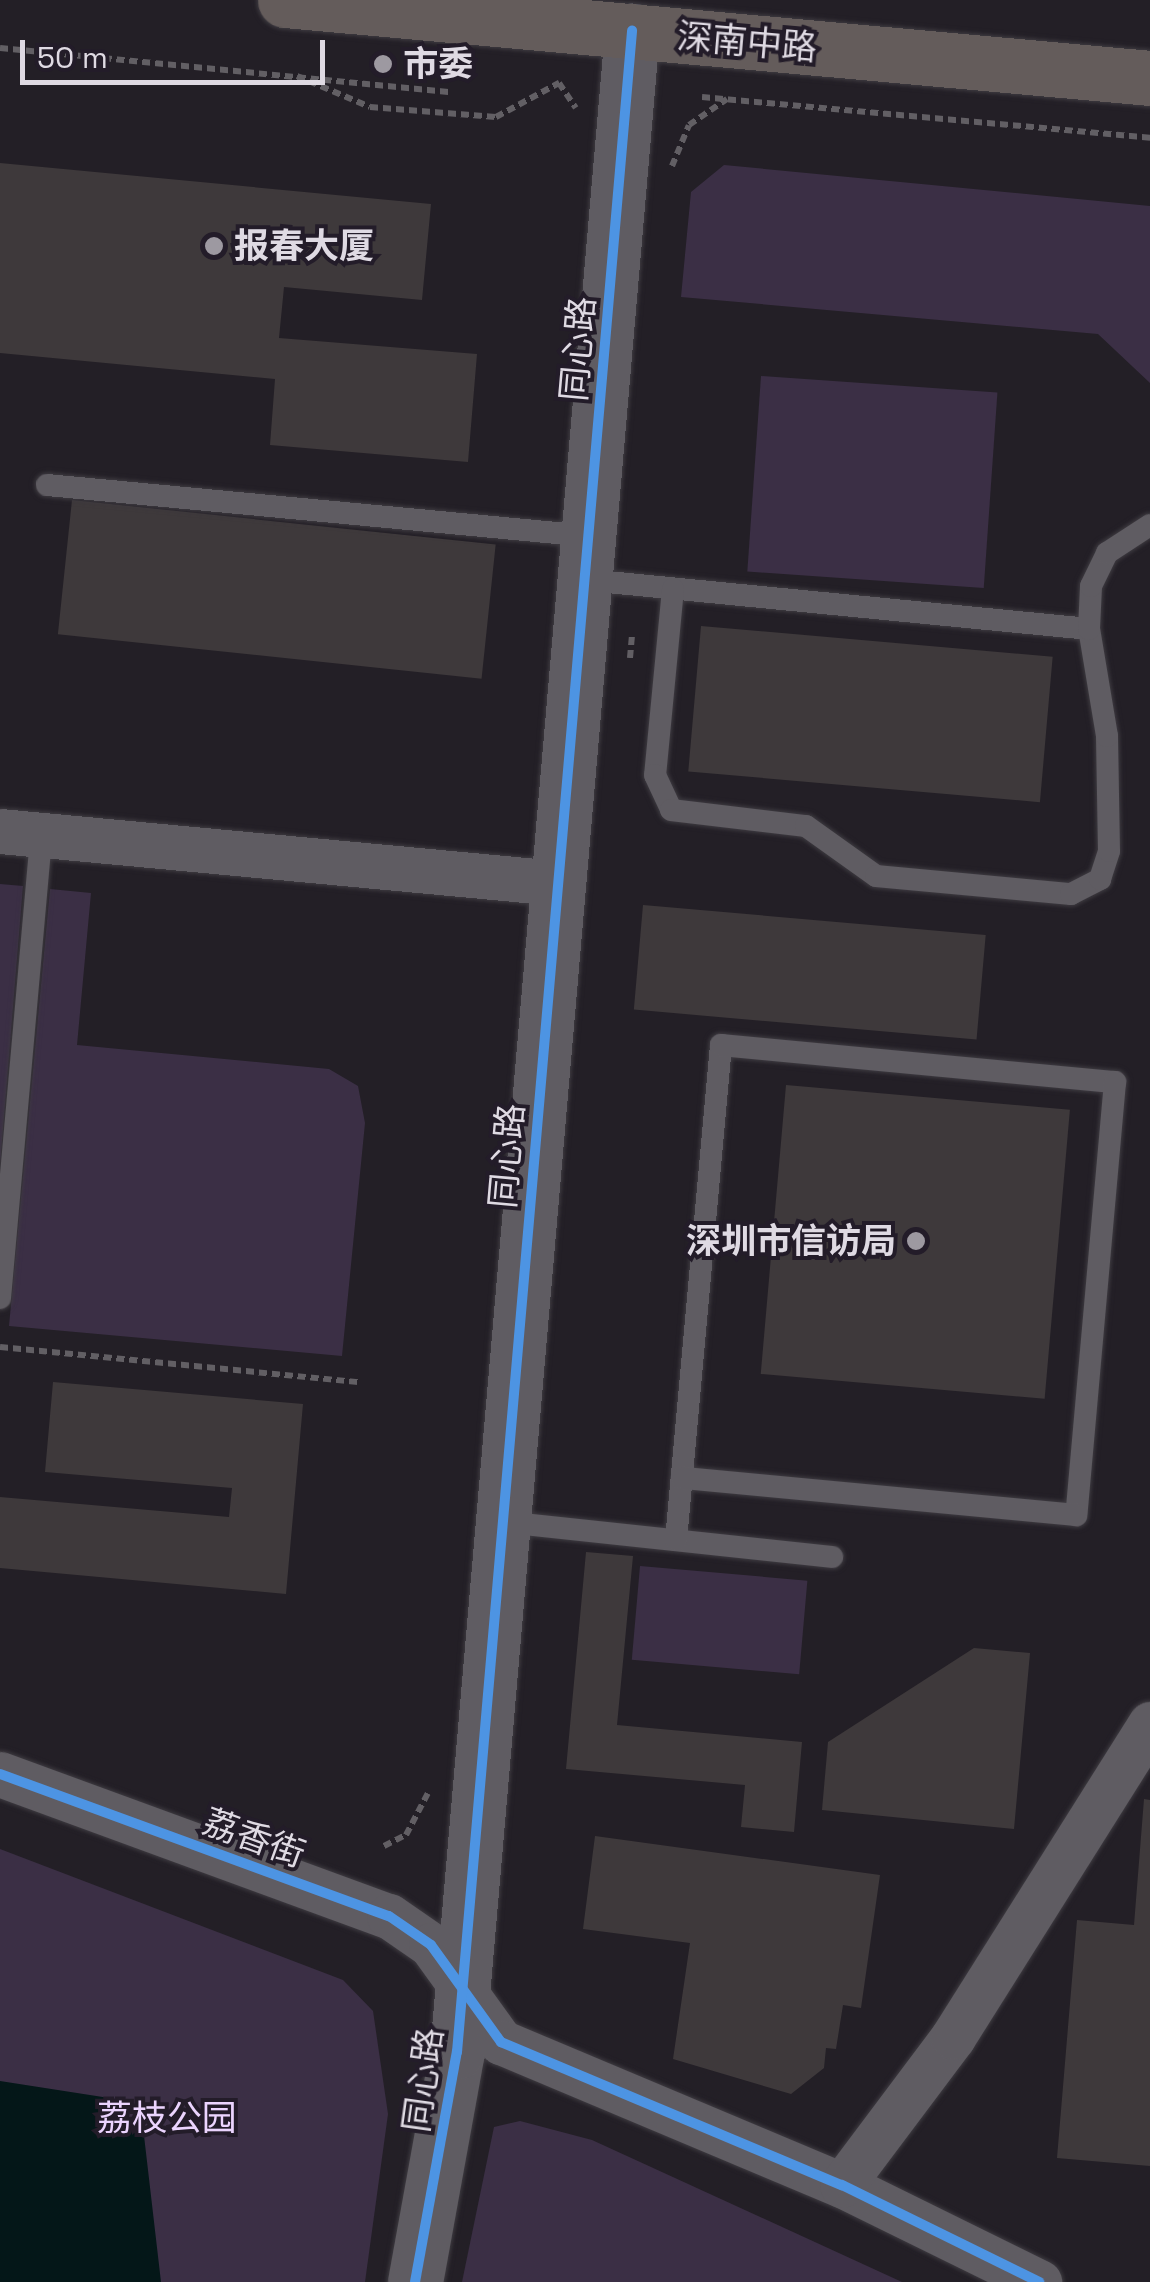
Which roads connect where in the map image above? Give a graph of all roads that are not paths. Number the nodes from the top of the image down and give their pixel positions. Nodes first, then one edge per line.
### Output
1 (284, 0) edge
2 (632, 31) junction
3 (1150, 78) edge
4 (46, 485) dead end
5 (1150, 525) edge
6 (588, 558) junction
7 (674, 589) junction
8 (1088, 629) junction
9 (20, 833) edge
10 (557, 882) junction
11 (0, 1298) edge
12 (682, 1478) junction
13 (505, 1522) junction
14 (676, 1540) junction
15 (832, 1556) dead end
16 (1150, 1724) edge
17 (0, 1774) edge
18 (462, 1990) junction
19 (842, 2185) junction
20 (416, 2282) edge
21 (1039, 2282) edge

1 - 2 main road, 深南中路
2 - 3 main road, 深南中路
2 - 6 street, 同心路
4 - 6 lane
5 - 8 lane
6 - 7 lane
6 - 10 street, 同心路
7 - 8 lane
7 - 8 lane
9 - 10 street
9 - 11 lane
10 - 13 street, 同心路
12 - 12 lane
12 - 14 lane
13 - 14 lane
13 - 18 street, 同心路
14 - 15 lane
16 - 19 street
17 - 18 street, 荔香街
18 - 19 street, 荔香街
18 - 20 street, 同心路
19 - 21 street, 荔香街

